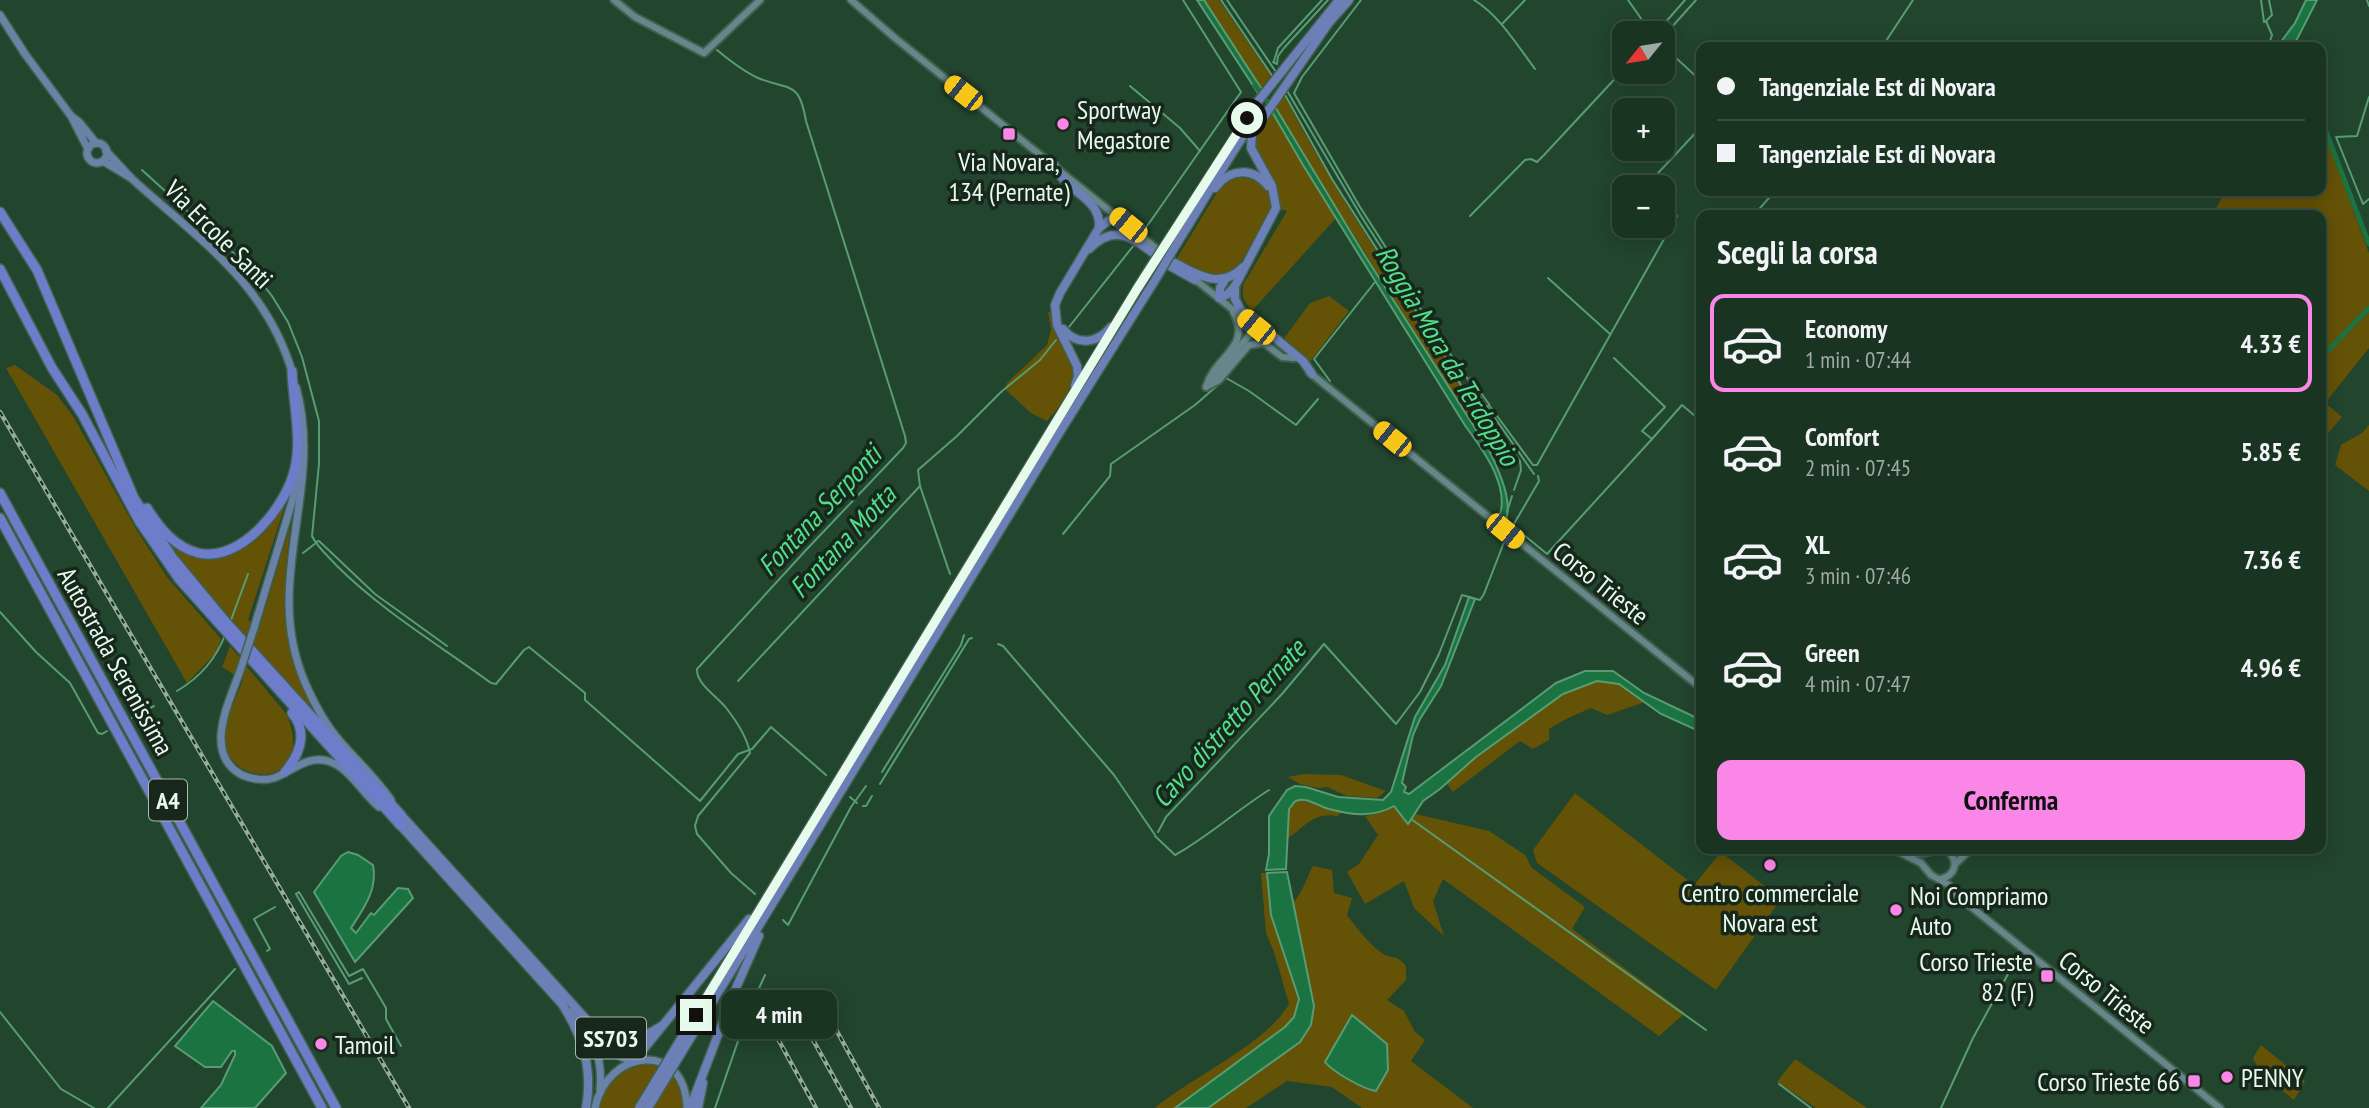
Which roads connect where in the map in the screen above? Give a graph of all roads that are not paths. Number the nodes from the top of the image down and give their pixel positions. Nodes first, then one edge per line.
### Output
1 (614, 0) edge
2 (760, 0) edge
3 (851, 0) edge
4 (1339, 0) edge
5 (1349, 0) edge
6 (0, 15) edge
7 (1285, 76) junction
8 (1263, 106) junction
9 (71, 116) junction
10 (96, 144) junction
11 (88, 149) junction
12 (106, 151) junction
13 (103, 161) junction
14 (1054, 165) junction
15 (131, 178) junction
16 (1274, 195) junction
17 (1201, 207) junction
18 (0, 212) edge
19 (1116, 215) junction
20 (1099, 228) junction
21 (1111, 235) junction
22 (1173, 242) junction
23 (1086, 251) junction
24 (1153, 253) dead end
25 (1249, 259) junction
26 (1173, 265) junction
27 (0, 269) edge
28 (1226, 278) junction
29 (1196, 280) joint
30 (1235, 286) junction
31 (1137, 289) junction
32 (1219, 298) junction
33 (1232, 308) junction
34 (1055, 318) junction
35 (1256, 327) junction
36 (1294, 358) junction
37 (292, 371) junction
38 (1312, 374) junction
39 (1206, 387) junction
40 (1057, 419) junction
41 (116, 458) junction
42 (0, 493) edge
43 (0, 518) edge
44 (227, 629) junction
45 (252, 662) junction
46 (1696, 684) edge
47 (285, 772) junction
48 (401, 815) junction
49 (401, 826) junction
50 (809, 836) junction
51 (1903, 854) edge
52 (1929, 854) edge
53 (1950, 854) edge
54 (1965, 854) edge
55 (1955, 864) junction
56 (1926, 868) junction
57 (1953, 873) junction
58 (1941, 879) junction
59 (1969, 905) junction
60 (566, 1003) junction
61 (663, 1024) junction
62 (679, 1049) junction
63 (633, 1061) junction
64 (708, 1063) junction
65 (600, 1091) junction
66 (322, 1108) edge
67 (336, 1108) edge
68 (586, 1108) edge
69 (595, 1108) edge
70 (639, 1108) edge
71 (648, 1108) edge
72 (689, 1108) edge
73 (698, 1108) edge
74 (2220, 1108) edge

1 - 2 main road
3 - 14 main road
4 - 7 highway, SS703
5 - 7 highway, SS703
6 - 9 main road
7 - 8 highway, SS703
7 - 8 highway, SS703
8 - 16 highway, SS703
8 - 17 highway, SS703
8 - 22 highway, SS703
9 - 10 main road
9 - 11 main road
10 - 11 main road
10 - 12 main road
11 - 13 main road
12 - 13 main road
12 - 15 main road, Via Ercole Santi
13 - 15 main road, Via Ercole Santi
14 - 19 main road
14 - 20 highway
15 - 37 main road, Via Ercole Santi
16 - 17 highway, SS703
16 - 25 highway
17 - 22 highway, SS703
18 - 41 highway
19 - 20 highway
19 - 21 highway
19 - 26 main road
20 - 23 highway
21 - 23 highway
21 - 24 highway
22 - 31 highway, SS703, bridge
22 - 50 highway, SS703, bridge
23 - 34 highway
25 - 28 highway
25 - 30 highway
26 - 28 highway
26 - 29 highway
27 - 44 highway
28 - 32 highway
29 - 32 main road, Corso Trieste
30 - 32 highway
30 - 38 highway
31 - 34 highway, SS703
31 - 40 highway, SS703
32 - 33 main road, Corso Trieste
33 - 35 main road, Corso Trieste
33 - 39 main road
34 - 40 highway, SS703
35 - 36 main road, Corso Trieste
35 - 39 main road
36 - 38 main road, Corso Trieste
36 - 39 main road
37 - 41 highway
37 - 47 main road, bridge
37 - 48 main road
38 - 46 main road, Corso Trieste
40 - 50 highway, SS703
41 - 44 highway
42 - 67 highway, Autostrada Serenissima / A4
43 - 66 highway, Autostrada Serenissima / A4
44 - 45 highway
44 - 48 highway
45 - 47 highway
45 - 49 highway
47 - 49 main road
48 - 60 highway
49 - 60 highway
50 - 61 highway, SS703
50 - 62 highway, SS703
50 - 64 highway, SS703
51 - 56 main road
52 - 56 main road
53 - 55 main road
54 - 55 main road
55 - 57 main road
56 - 58 main road
57 - 58 main road
57 - 59 main road, Corso Trieste
58 - 59 main road, Corso Trieste
59 - 74 main road, Corso Trieste
60 - 61 highway, SS703
60 - 63 main road
60 - 65 main road
60 - 68 highway, SS703
61 - 63 highway, SS703
62 - 70 highway, SS703, bridge
62 - 71 highway, SS703, bridge
63 - 65 main road
63 - 72 main road
64 - 72 highway, SS703
64 - 73 highway, SS703
65 - 69 main road

